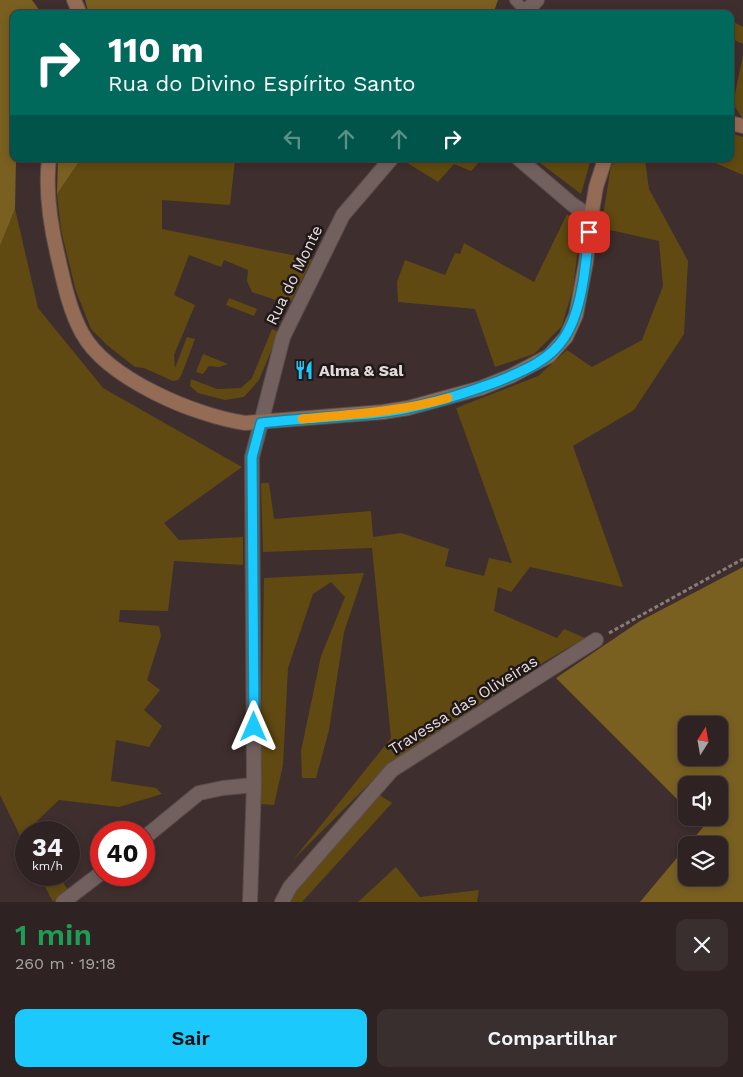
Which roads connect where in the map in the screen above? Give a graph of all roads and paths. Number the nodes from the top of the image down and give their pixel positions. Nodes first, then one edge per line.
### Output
1 (537, 0) edge
2 (527, 10) edge
3 (49, 162) edge
4 (387, 162) edge
5 (523, 162) edge
6 (604, 162) edge
7 (591, 217) junction
8 (261, 423) junction
9 (743, 559) edge
10 (596, 640) joint
11 (254, 785) junction
12 (155, 829) edge
13 (90, 881) edge
14 (63, 902) edge
15 (250, 902) edge
16 (282, 902) edge

1 - 2 street
3 - 8 main road
4 - 8 street, Rua do Monte
5 - 7 street
6 - 7 main road
7 - 8 main road
8 - 11 street, Rua do Monte
9 - 10 path
10 - 16 street, Travessa das Oliveiras
11 - 12 street
11 - 15 street, Rua do Monte
13 - 14 street

